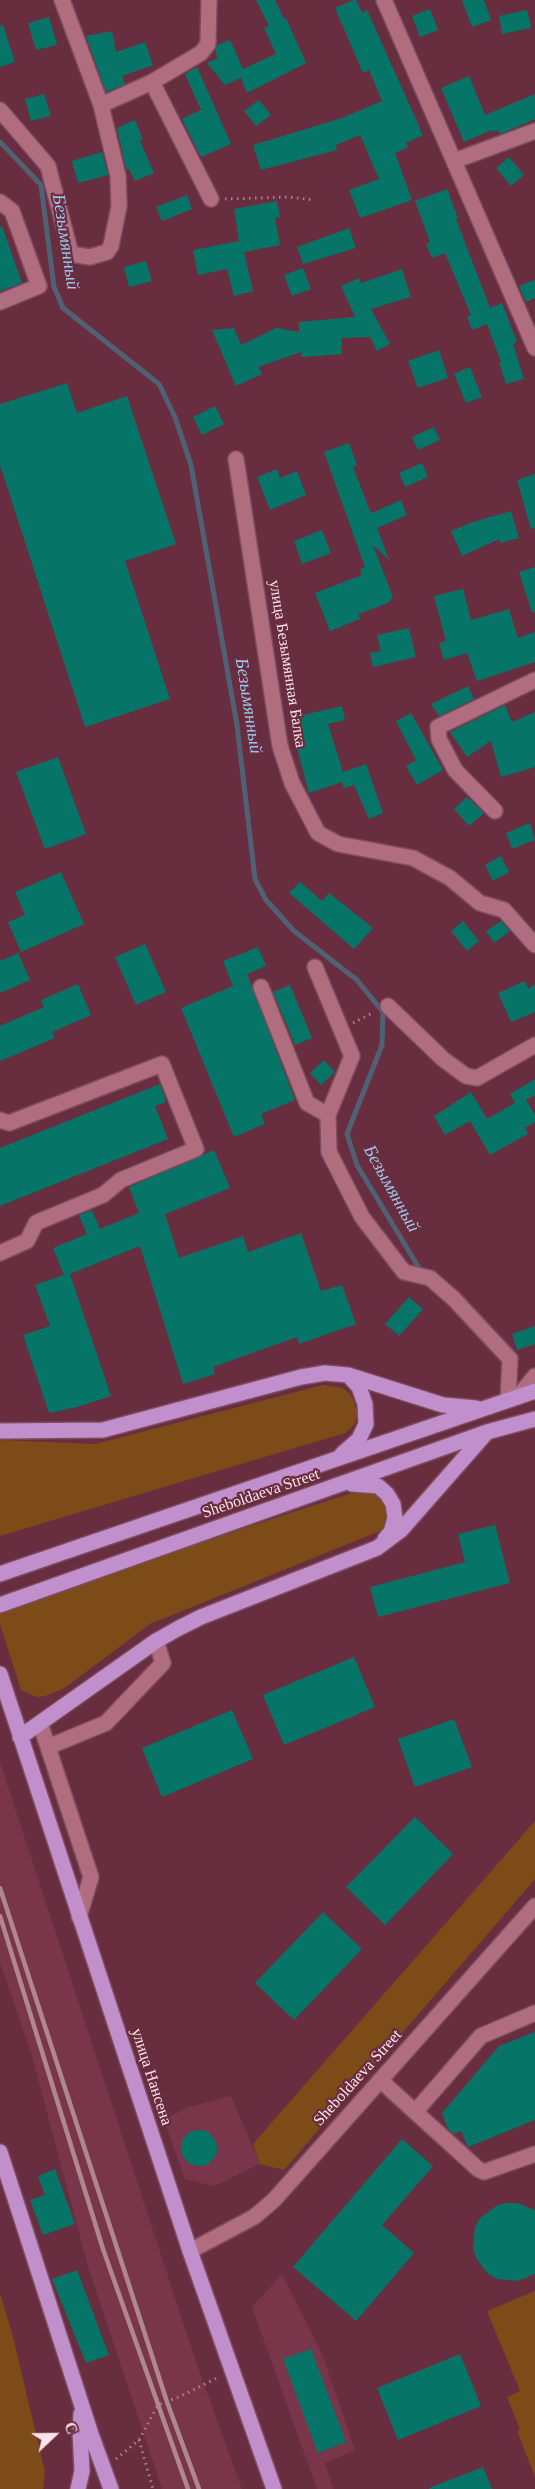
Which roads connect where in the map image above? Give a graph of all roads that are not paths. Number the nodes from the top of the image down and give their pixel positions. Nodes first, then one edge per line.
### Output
1 (62, 0) edge
2 (209, 0) edge
3 (384, 0) edge
4 (152, 82) junction
5 (101, 105) junction
6 (0, 110) edge
7 (535, 131) edge
8 (454, 161) junction
9 (211, 199) road end
10 (0, 202) edge
11 (0, 302) edge
12 (535, 348) edge
13 (236, 459) dead end
14 (535, 680) edge
15 (495, 811) dead end
16 (535, 945) edge
17 (315, 967) dead end
18 (261, 987) dead end
19 (388, 1006) dead end
20 (535, 1045) edge
21 (328, 1115) junction
22 (0, 1120) edge
23 (0, 1252) edge
24 (348, 1376) junction
25 (535, 1376) edge
26 (535, 1391) edge
27 (513, 1398) junction
28 (482, 1408) junction
29 (535, 1419) edge
30 (0, 1431) edge
31 (487, 1432) junction
32 (335, 1460) junction
33 (344, 1484) junction
34 (377, 1548) junction
35 (0, 1574) edge
36 (0, 1605) edge
37 (156, 1641) junction
38 (0, 1675) edge
39 (40, 1723) junction
40 (20, 1737) junction
41 (48, 1747) junction
42 (535, 1905) edge
43 (79, 1917) junction
44 (523, 1919) junction
45 (535, 1930) edge
46 (535, 2013) edge
47 (380, 2080) junction
48 (415, 2112) junction
49 (0, 2152) edge
50 (535, 2154) edge
51 (190, 2251) junction
52 (81, 2405) junction
53 (78, 2489) edge
54 (111, 2489) edge
55 (274, 2489) edge

1 - 5 street
2 - 4 street
3 - 8 street
4 - 5 street
4 - 9 street
5 - 6 street
7 - 8 street
8 - 12 street
10 - 11 street
13 - 16 street, улица Безымянная Балка
14 - 15 street
17 - 21 street
18 - 21 street
19 - 20 street
21 - 27 street
22 - 23 street
24 - 28 main road
24 - 30 main road
24 - 32 main road
25 - 27 street
26 - 27 main road, Sheboldaeva Street
27 - 28 main road, Sheboldaeva Street
28 - 32 main road, Sheboldaeva Street
29 - 31 main road, Sheboldaeva Street
31 - 33 main road, Sheboldaeva Street
31 - 34 main road
32 - 35 main road, Sheboldaeva Street
33 - 34 main road
33 - 36 main road, Sheboldaeva Street
34 - 37 main road
37 - 39 main road
37 - 41 street
38 - 40 main road, улица Нансена
39 - 40 main road
39 - 41 street
40 - 43 main road, улица Нансена
41 - 43 street
42 - 44 street, Sheboldaeva Street
43 - 51 main road, улица Нансена
44 - 45 street
44 - 47 street, Sheboldaeva Street
46 - 48 street
47 - 48 street
47 - 51 street, Sheboldaeva Street
48 - 50 street
49 - 52 main road
51 - 55 main road, улица Нансена
52 - 53 main road
52 - 54 main road

